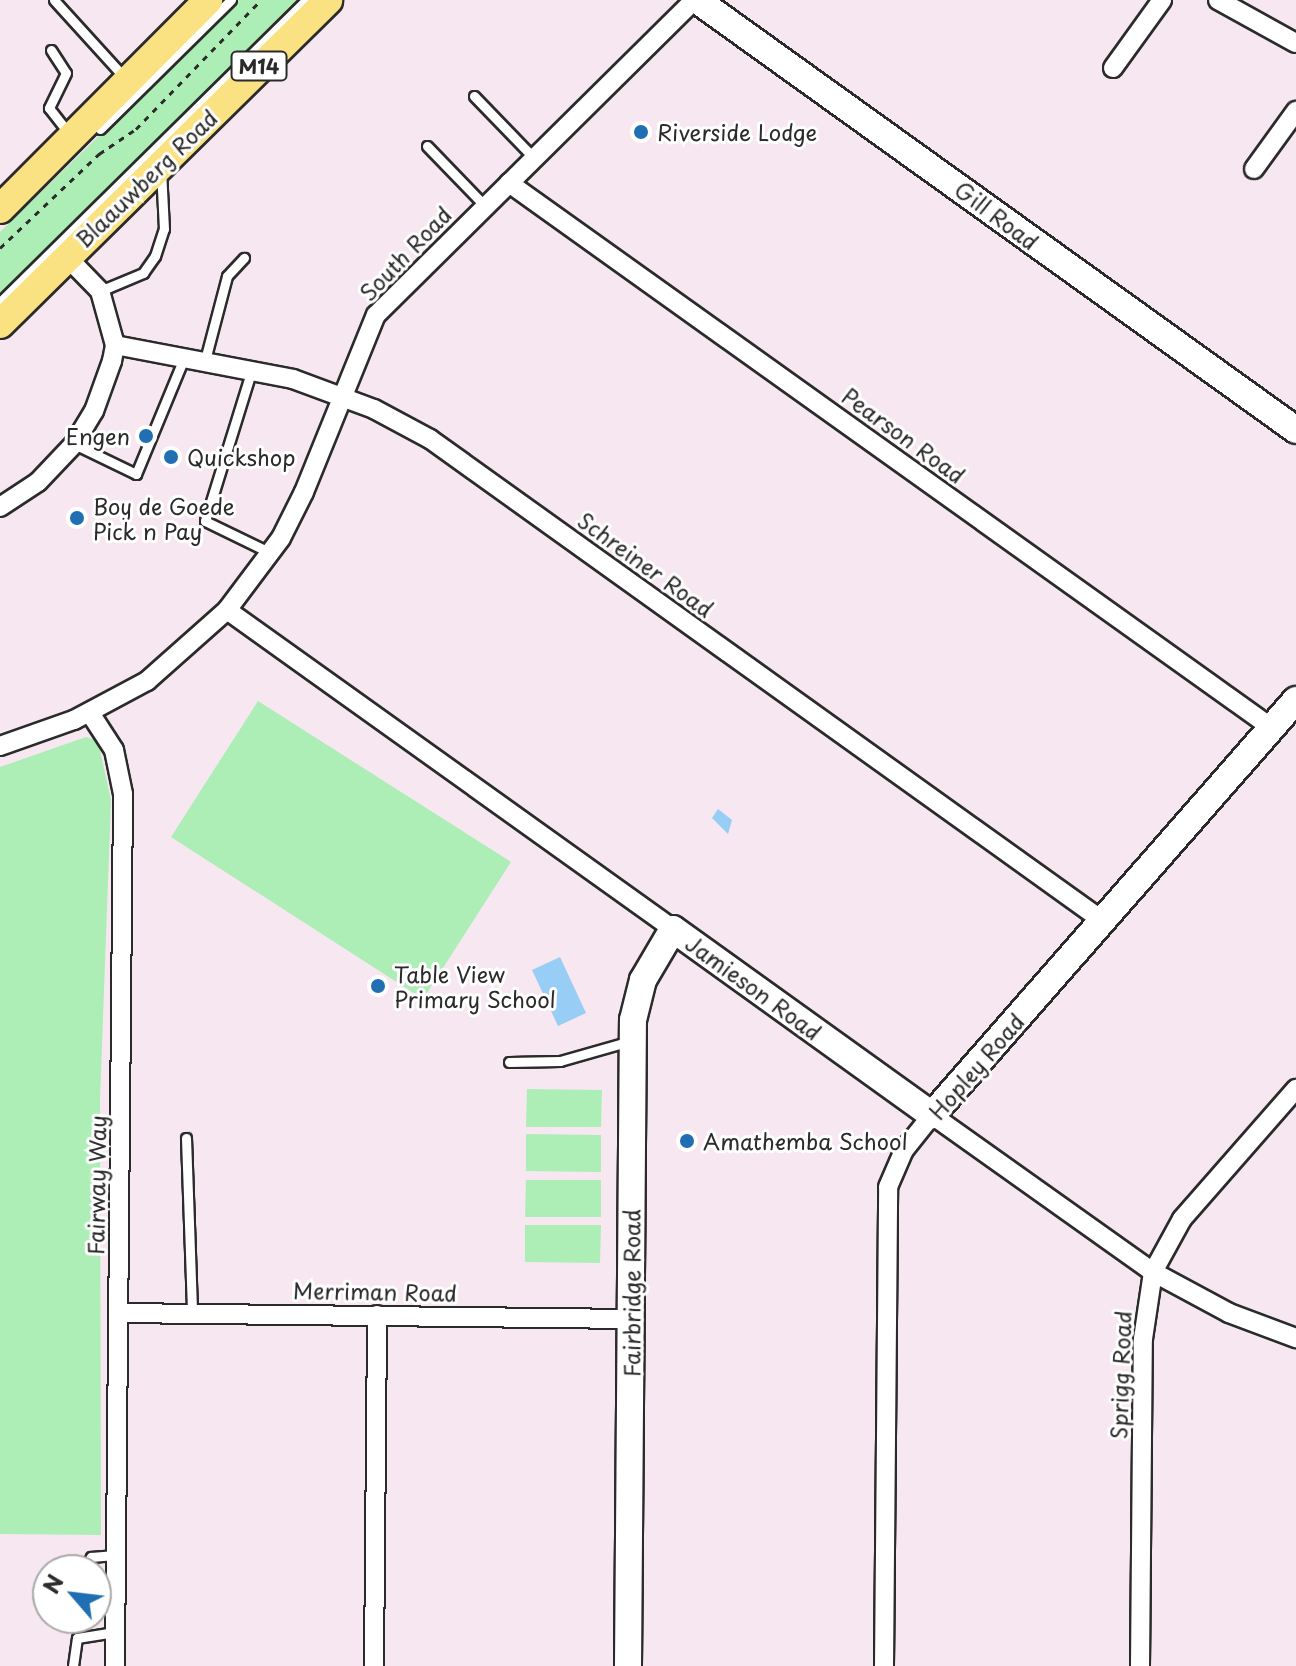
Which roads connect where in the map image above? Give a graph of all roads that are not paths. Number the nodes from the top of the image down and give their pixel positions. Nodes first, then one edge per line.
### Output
1 (54, 0) edge
2 (306, 0) edge
3 (328, 0) edge
4 (1162, 0) edge
5 (1218, 0) edge
6 (212, 1) edge
7 (700, 1) edge
8 (1296, 43) edge
9 (51, 50) dead end
10 (1113, 68) dead end
11 (130, 81) junction
12 (474, 96) dead end
13 (1296, 111) edge
14 (80, 139) junction
15 (427, 146) dead end
16 (534, 158) junction
17 (160, 165) junction
18 (1254, 169) dead end
19 (55, 172) dead end
20 (509, 183) junction
21 (4, 197) edge
22 (485, 206) junction
23 (0, 226) edge
24 (66, 256) junction
25 (244, 258) dead end
26 (100, 291) junction
27 (0, 302) edge
28 (0, 324) edge
29 (115, 345) junction
30 (185, 356) junction
31 (205, 360) junction
32 (252, 369) junction
33 (340, 396) junction
34 (1296, 430) edge
35 (74, 444) junction
36 (0, 507) edge
37 (271, 553) junction
38 (227, 610) junction
39 (1296, 700) edge
40 (90, 713) junction
41 (1272, 728) junction
42 (0, 746) edge
43 (1103, 921) junction
44 (673, 929) junction
45 (633, 1040) junction
46 (509, 1062) dead end
47 (1296, 1089) edge
48 (932, 1115) junction
49 (186, 1138) dead end
50 (1153, 1272) junction
51 (119, 1313) junction
52 (192, 1313) junction
53 (377, 1315) junction
54 (631, 1319) junction
55 (1296, 1338) edge
56 (112, 1555) edge
57 (115, 1555) junction
58 (112, 1573) edge
59 (112, 1625) edge
60 (115, 1632) junction
61 (73, 1666) edge
62 (115, 1666) edge
63 (374, 1666) edge
64 (628, 1666) edge
65 (884, 1666) edge
66 (1140, 1666) edge

1 - 11 lane
2 - 27 lane
3 - 17 main road, Blaauwberg Road / M14
4 - 10 street
5 - 8 street
6 - 11 main road
6 - 14 lane
7 - 16 street, South Road
7 - 34 street, Gill Road
9 - 14 lane
11 - 14 main road
12 - 16 lane
13 - 18 street
14 - 21 main road
15 - 22 lane, South Road
16 - 20 street, South Road
17 - 24 main road, Blaauwberg Road / M14
17 - 26 lane
19 - 23 lane
20 - 22 street, South Road
20 - 41 street, Pearson Road
22 - 33 street, South Road
24 - 26 street
24 - 28 main road, Blaauwberg Road / M14
25 - 31 lane
26 - 29 street
29 - 30 street, Schreiner Road
29 - 35 street
30 - 31 street, Schreiner Road
30 - 35 lane
31 - 32 street, Schreiner Road
32 - 33 street, Schreiner Road
32 - 37 lane
33 - 37 street, South Road
33 - 43 street, Schreiner Road
35 - 36 street
37 - 38 street, South Road
38 - 40 street, South Road
38 - 44 street, Jamieson Road
39 - 41 street, Hopley Road
40 - 42 street, South Road
40 - 51 street, Fairway Way
41 - 43 street, Hopley Road
43 - 48 street, Hopley Road
44 - 45 street, Fairbridge Road
44 - 48 street, Jamieson Road
45 - 46 lane
45 - 54 street, Fairbridge Road
47 - 50 street, Sprigg Road
48 - 50 street, Jamieson Road
48 - 65 street, Hopley Road
49 - 52 lane
50 - 55 street, Jamieson Road
50 - 66 street, Sprigg Road
51 - 52 street, Merriman Road
51 - 57 street, Fairway Way
52 - 53 street, Merriman Road
53 - 54 street, Merriman Road
53 - 63 street
54 - 64 street, Fairbridge Road
56 - 57 lane
57 - 58 street, Fairway Way
59 - 60 street, Fairway Way
60 - 61 lane
60 - 62 street, Fairway Way

